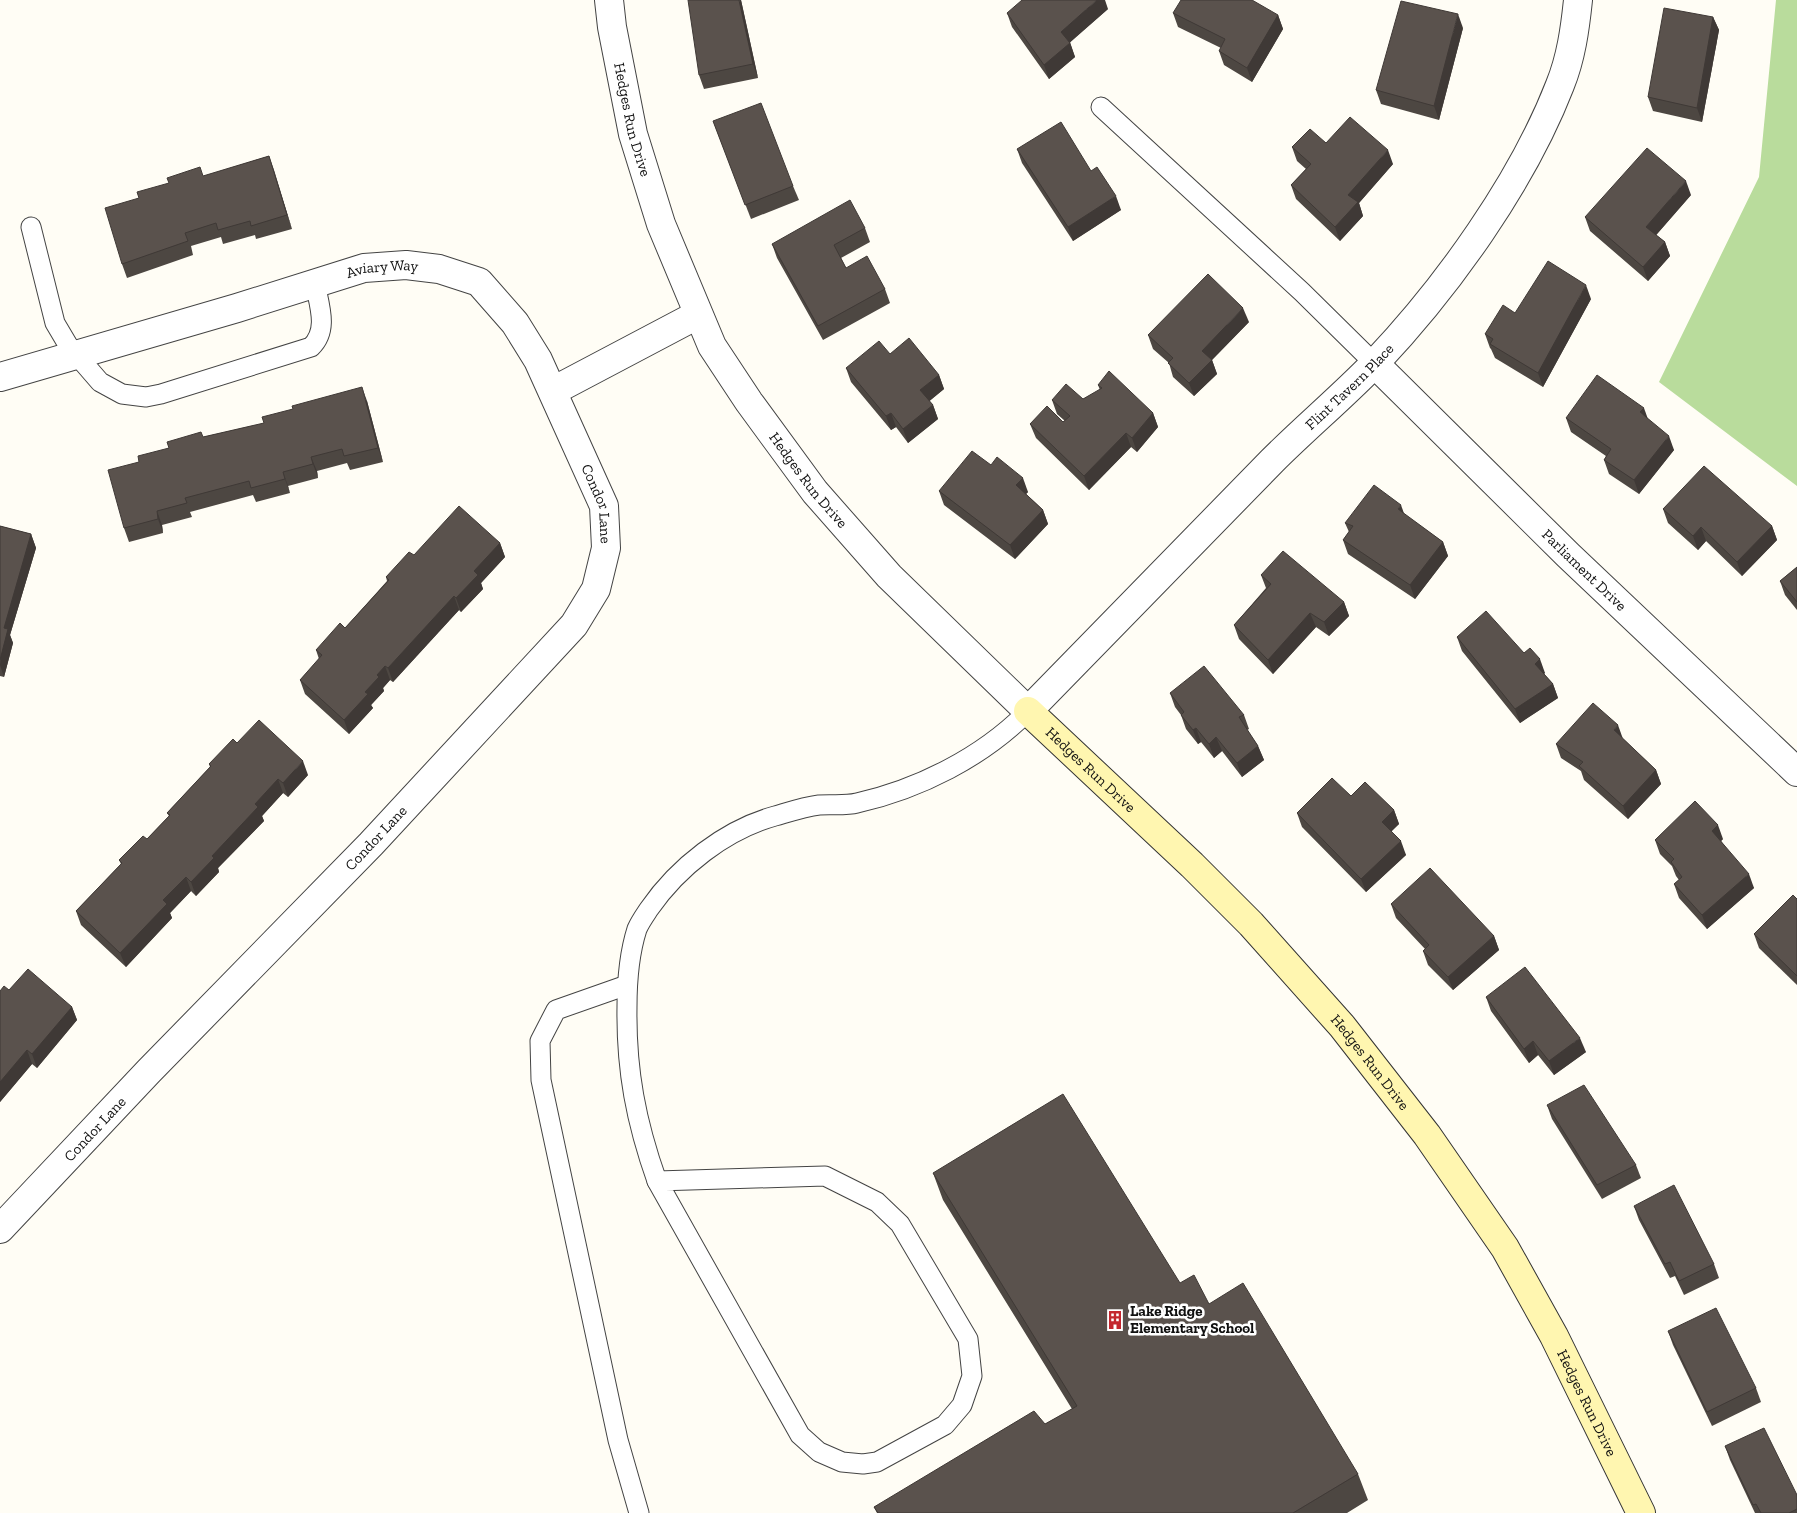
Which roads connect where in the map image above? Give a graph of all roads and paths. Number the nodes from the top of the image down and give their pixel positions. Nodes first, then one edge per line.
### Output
1 (609, 0) edge
2 (1578, 0) edge
3 (1101, 107) dead end
4 (31, 227) dead end
5 (315, 282) junction
6 (698, 315) junction
7 (78, 355) junction
8 (1374, 363) junction
9 (0, 377) edge
10 (552, 392) junction
11 (1028, 711) junction
12 (1797, 772) edge
13 (627, 985) junction
14 (658, 1181) junction
15 (0, 1229) edge
16 (639, 1513) edge
17 (1641, 1513) edge

1 - 6 street, Hedges Run Drive
2 - 8 street, Flint Tavern Place
3 - 8 lane
4 - 7 lane
5 - 7 street, Aviary Way
5 - 7 lane
5 - 10 street, Aviary Way
6 - 10 street
6 - 11 street, Hedges Run Drive
7 - 9 street, Aviary Way
8 - 11 street, Flint Tavern Place
8 - 12 street, Parliament Drive
10 - 15 street, Condor Lane
11 - 13 lane
11 - 17 street, Hedges Run Drive
13 - 14 lane
13 - 16 lane
14 - 14 lane

